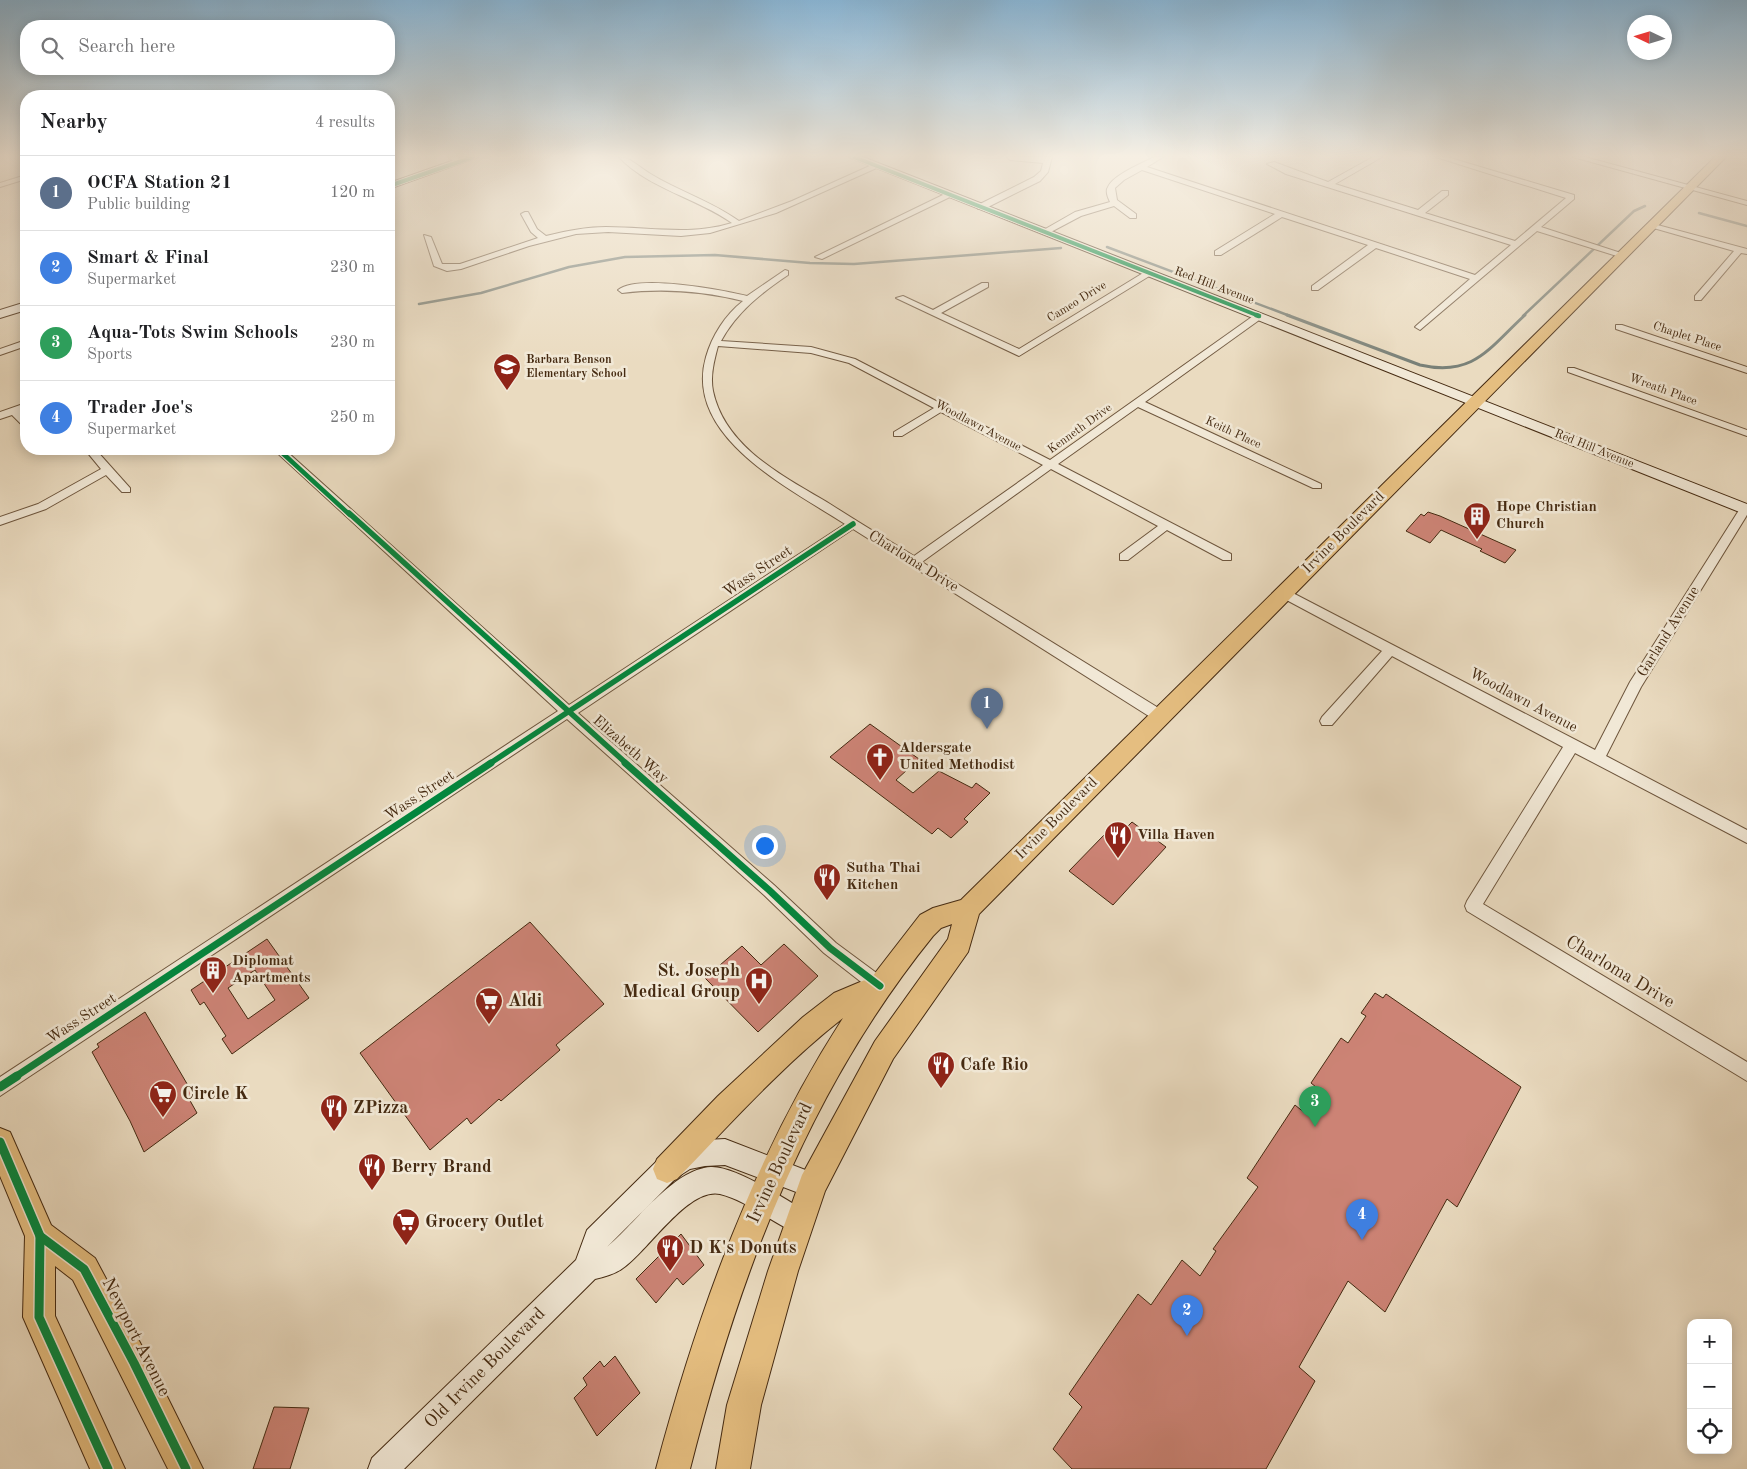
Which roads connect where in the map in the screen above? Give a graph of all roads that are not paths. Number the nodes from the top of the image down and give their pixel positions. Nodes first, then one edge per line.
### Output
1 (1653, 225) edge
2 (531, 226) edge
3 (732, 226) edge
4 (884, 226) edge
5 (1028, 226) edge
6 (1056, 226) edge
7 (1262, 226) edge
8 (1316, 226) edge
9 (1459, 226) edge
10 (1539, 226) edge
11 (1655, 226) edge
12 (1536, 228) junction
13 (1044, 232) junction
14 (427, 237) dead end
15 (544, 239) junction
16 (1517, 244) junction
17 (1374, 245) junction
18 (1743, 251) edge
19 (1218, 253) dead end
20 (1623, 255) junction
21 (819, 256) dead end
22 (785, 273) dead end
23 (1148, 273) junction
24 (1476, 278) junction
25 (985, 285) dead end
26 (1315, 288) dead end
27 (622, 290) dead end
28 (900, 298) dead end
29 (1698, 298) dead end
30 (747, 300) junction
31 (20, 308) edge
32 (0, 314) edge
33 (933, 314) junction
34 (1259, 316) junction
35 (1420, 327) dead end
36 (1619, 327) dead end
37 (714, 343) junction
38 (20, 345) edge
39 (0, 352) edge
40 (1571, 370) dead end
41 (1747, 370) edge
42 (1475, 402) junction
43 (1138, 403) junction
44 (942, 407) junction
45 (20, 408) edge
46 (14, 411) junction
47 (0, 416) edge
48 (20, 417) edge
49 (1747, 433) edge
50 (898, 434) dead end
51 (95, 455) edge
52 (285, 455) edge
53 (1052, 464) junction
54 (108, 469) junction
55 (1317, 486) dead end
56 (126, 490) dead end
57 (1746, 509) edge
58 (0, 521) edge
59 (853, 524) junction
60 (1166, 525) junction
61 (1124, 557) dead end
62 (1227, 557) dead end
63 (914, 562) junction
64 (1283, 593) junction
65 (1390, 650) junction
66 (569, 713) junction
67 (1160, 716) junction
68 (1327, 721) dead end
69 (1572, 745) junction
70 (1598, 758) junction
71 (1747, 837) edge
72 (968, 909) junction
73 (880, 986) junction
74 (1747, 1072) edge
75 (0, 1087) edge
76 (0, 1142) edge
77 (667, 1170) junction
78 (774, 1170) junction
79 (812, 1185) junction
80 (760, 1200) junction
81 (798, 1221) junction
82 (40, 1236) junction
83 (586, 1268) junction
84 (108, 1469) edge
85 (186, 1469) edge
86 (384, 1469) edge
87 (673, 1469) edge
88 (733, 1469) edge

1 - 20 main road, Irvine Boulevard
2 - 15 street
3 - 15 street
4 - 21 street
5 - 13 main road, Red Hill Avenue
6 - 13 street
7 - 19 street
8 - 17 street
9 - 16 street
10 - 12 street
11 - 18 street
12 - 16 street
12 - 20 street
13 - 23 main road, Red Hill Avenue
14 - 15 street
16 - 24 street
17 - 24 street
17 - 26 street
18 - 29 street
20 - 42 main road, Irvine Boulevard
22 - 30 street, Charloma Drive
23 - 33 street, Cameo Drive
23 - 34 main road, Red Hill Avenue
24 - 35 street
25 - 33 street
27 - 30 street
28 - 33 street
30 - 37 street, Charloma Drive
31 - 32 main road
34 - 42 main road, Red Hill Avenue
34 - 43 street, Kenneth Drive
36 - 41 street, Chaplet Place
37 - 44 street, Woodlawn Avenue
37 - 59 street, Charloma Drive
38 - 39 street
40 - 49 street, Wreath Place
42 - 57 main road, Red Hill Avenue
42 - 64 main road, Irvine Boulevard
43 - 53 street, Kenneth Drive
43 - 55 street, Keith Place
44 - 50 street
44 - 53 street, Woodlawn Avenue
45 - 46 street
46 - 47 street
46 - 48 street
51 - 54 street
52 - 66 street, Elizabeth Way
53 - 60 street, Woodlawn Avenue
53 - 63 street, Kenneth Drive
54 - 56 street
54 - 58 street
57 - 70 street, Garland Avenue
59 - 63 street, Charloma Drive
59 - 66 street, Wass Street
60 - 61 street
60 - 62 street, Woodlawn Avenue
63 - 67 street, Charloma Drive
64 - 65 street, Woodlawn Avenue
64 - 67 main road, Irvine Boulevard
65 - 68 street
65 - 69 street, Woodlawn Avenue
66 - 73 street, Elizabeth Way
66 - 75 street, Wass Street
67 - 72 main road, Irvine Boulevard
69 - 70 street, Woodlawn Avenue
69 - 74 street, Charloma Drive
70 - 71 street, Woodlawn Avenue
72 - 73 main road, Irvine Boulevard
72 - 79 main road
73 - 77 main road
73 - 78 main road, Irvine Boulevard
76 - 82 main road
77 - 78 main road, Old Irvine Boulevard
77 - 83 main road, Old Irvine Boulevard
78 - 79 main road, Old Irvine Boulevard
78 - 80 main road, Irvine Boulevard
79 - 81 main road
80 - 81 main road, Old Irvine Boulevard
80 - 83 main road, Old Irvine Boulevard
80 - 87 main road, Irvine Boulevard
81 - 88 main road
82 - 84 main road
82 - 85 main road, Newport Avenue
83 - 86 main road, Old Irvine Boulevard

